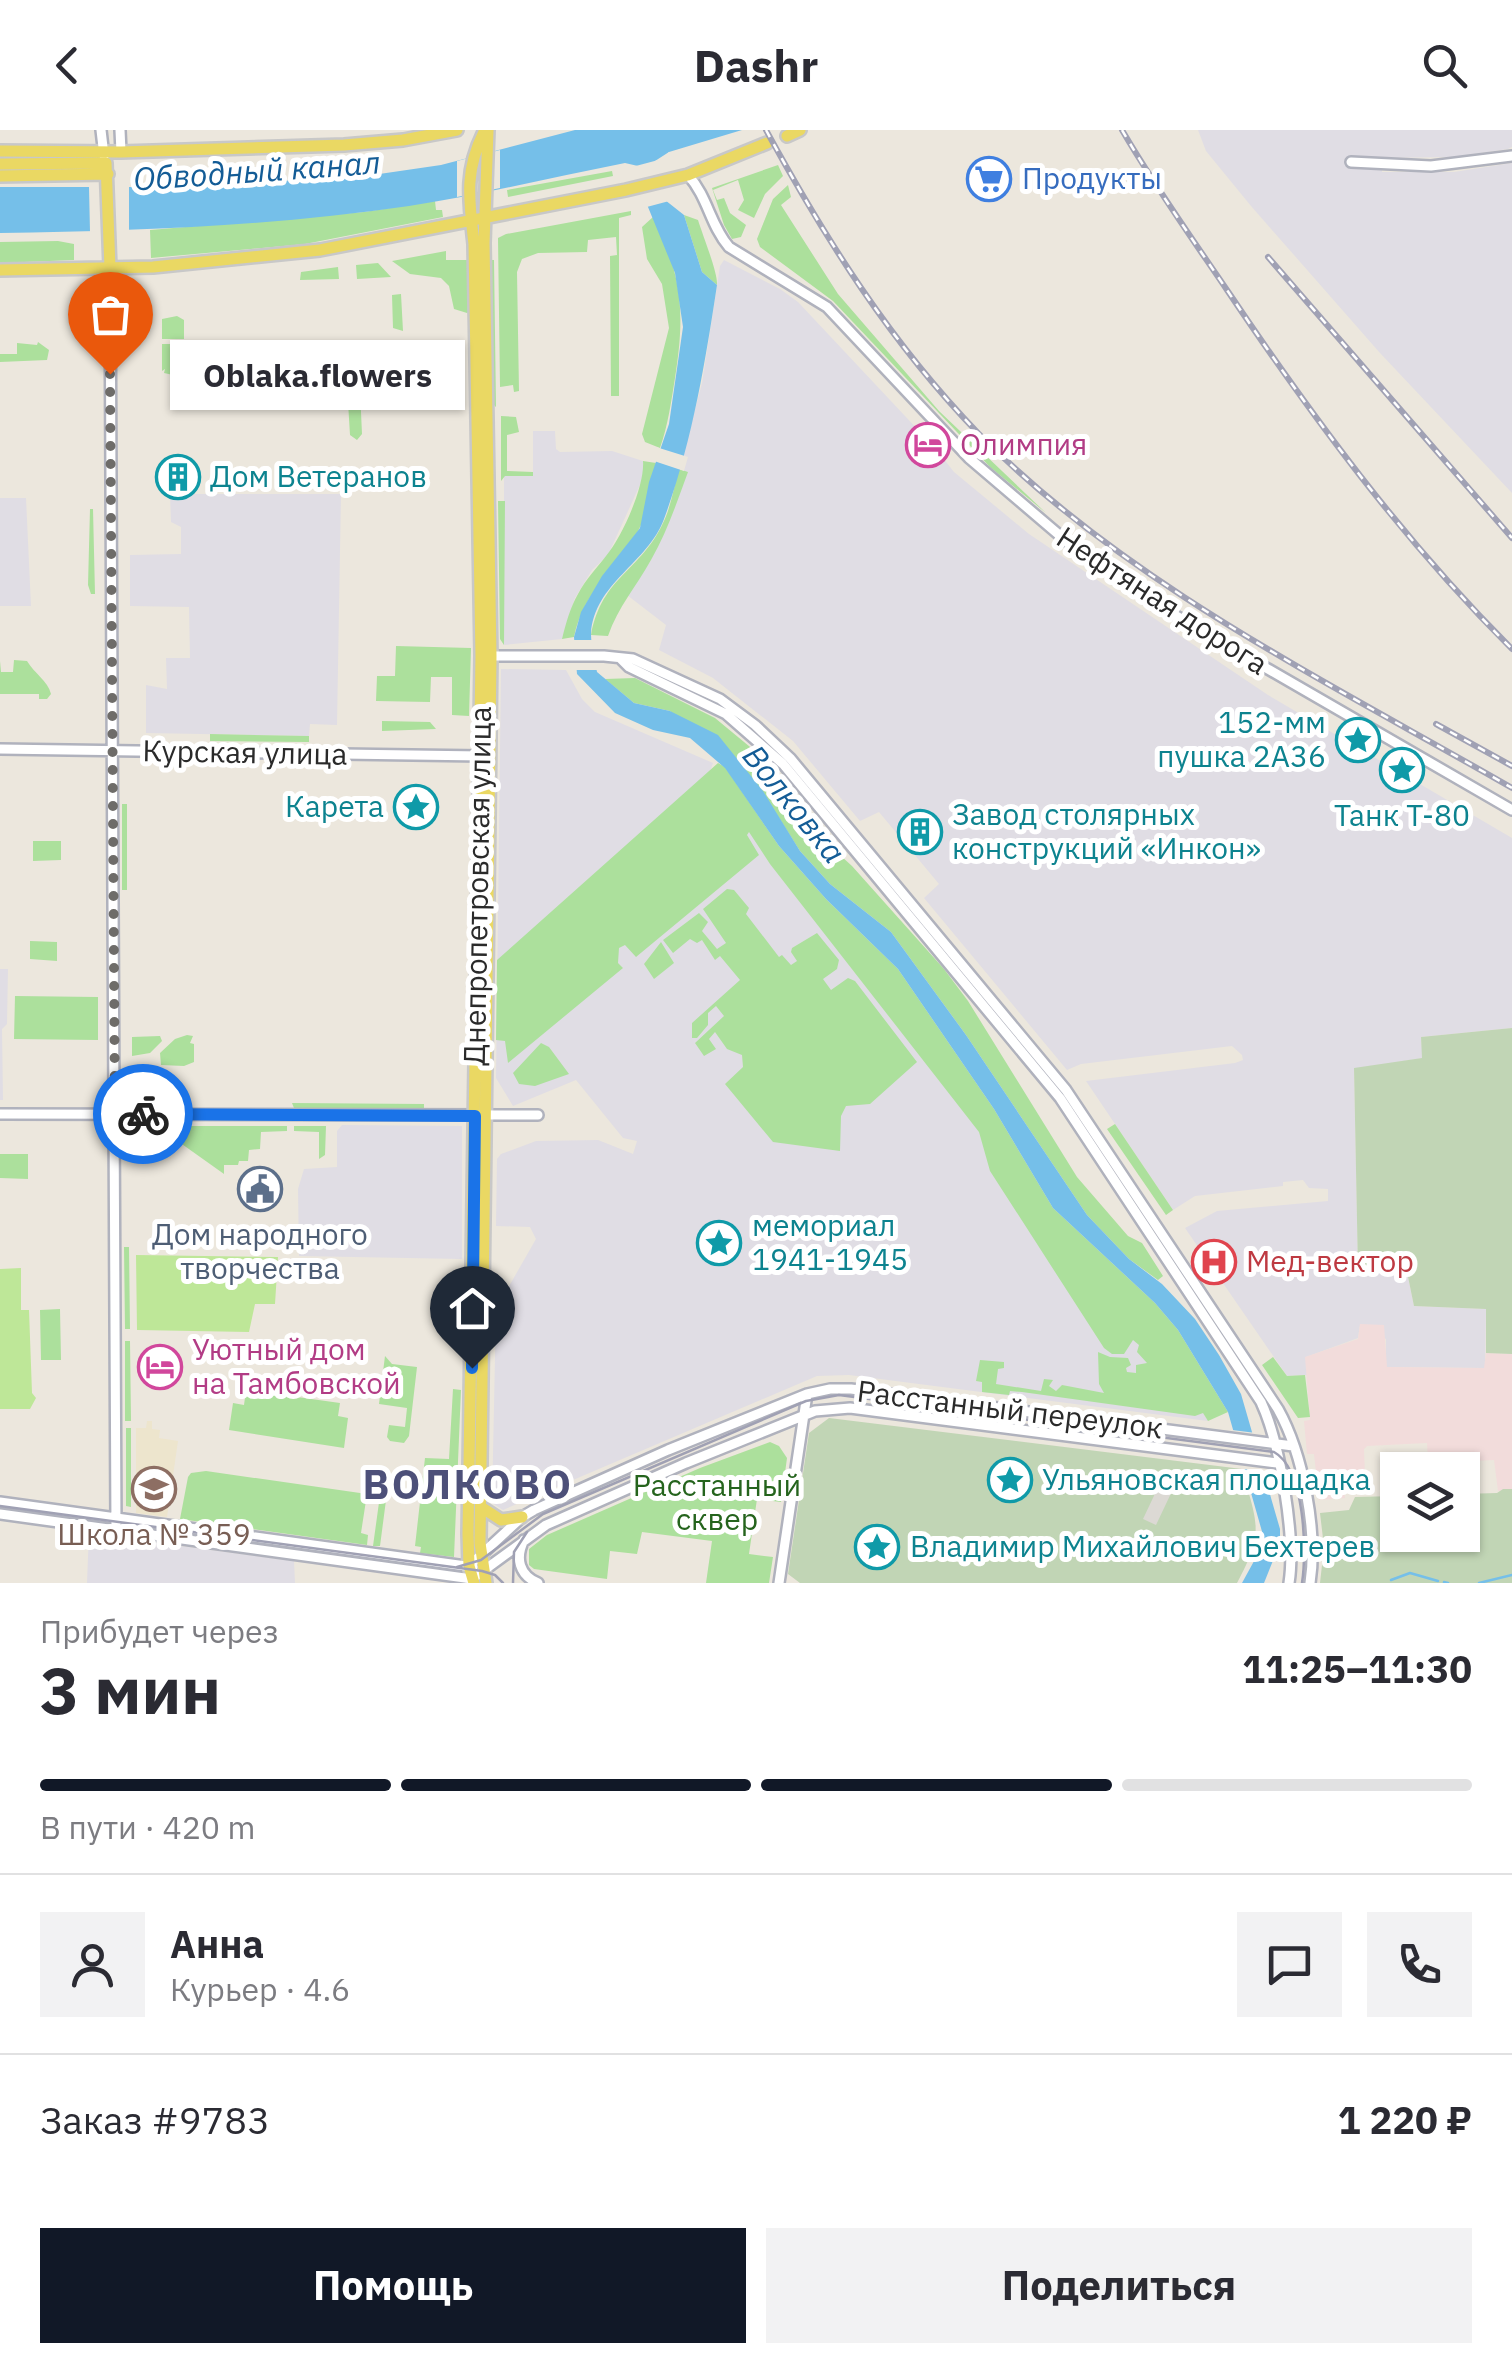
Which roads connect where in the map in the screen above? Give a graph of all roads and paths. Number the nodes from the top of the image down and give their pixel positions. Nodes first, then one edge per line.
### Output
1 (101, 130) edge
2 (120, 130) edge
3 (457, 130) edge
4 (486, 130) edge
5 (800, 130) edge
6 (787, 136) dead end
7 (0, 142) edge
8 (767, 143) dead end
9 (30, 150) junction
10 (101, 150) junction
11 (0, 151) edge
12 (121, 152) junction
13 (1512, 156) edge
14 (1351, 162) dead end
15 (0, 164) edge
16 (108, 173) junction
17 (0, 176) edge
18 (682, 176) junction
19 (478, 220) junction
20 (110, 268) junction
21 (0, 270) edge
22 (486, 656) junction
23 (621, 658) junction
24 (0, 750) edge
25 (113, 751) junction
26 (484, 756) junction
27 (1512, 810) edge
28 (0, 1114) edge
29 (115, 1114) junction
30 (538, 1115) dead end
31 (480, 1116) junction
32 (807, 1394) junction
33 (804, 1416) junction
34 (1274, 1444) junction
35 (1294, 1446) junction
36 (1277, 1463) junction
37 (0, 1502) edge
38 (480, 1507) junction
39 (0, 1514) edge
40 (522, 1517) junction
41 (118, 1518) junction
42 (116, 1530) junction
43 (526, 1538) junction
44 (481, 1554) junction
45 (477, 1576) edge
46 (538, 1583) edge
47 (778, 1583) edge
48 (1289, 1583) edge
49 (1310, 1583) edge

1 - 10 street
2 - 12 street
3 - 12 main road
4 - 19 main road, Днепропетровская улица
4 - 19 main road, Днепропетровская улица
5 - 6 main road
7 - 9 main road
8 - 18 main road
9 - 10 main road
9 - 11 main road
10 - 12 main road
10 - 16 street
12 - 16 main road
13 - 14 street
15 - 16 main road
16 - 17 main road
16 - 20 main road
18 - 19 main road
18 - 27 street, Нефтяная дорога
19 - 20 main road
19 - 22 main road, Днепропетровская улица
20 - 21 main road
20 - 25 street
22 - 23 street
22 - 26 main road, Днепропетровская улица
23 - 34 street
23 - 35 street
24 - 25 street, Курская улица
25 - 26 street, Курская улица
25 - 29 street
26 - 31 main road, Днепропетровская улица
28 - 29 street
29 - 31 street
29 - 41 street
30 - 31 street
31 - 38 main road, Днепропетровская улица
31 - 45 main road, Днепропетровская улица
32 - 33 street
32 - 34 street, Расстанный переулок
32 - 40 street, Расстанный переулок
33 - 36 street, Расстанный переулок
33 - 43 street, Расстанный переулок
33 - 47 street
34 - 35 street
34 - 36 street
35 - 49 street
36 - 48 street
37 - 41 street
38 - 40 main road
38 - 44 main road, Днепропетровская улица
39 - 42 street
40 - 44 street, Расстанный переулок
41 - 42 street
41 - 45 street
42 - 45 street
43 - 45 street, Расстанный переулок
43 - 46 street
44 - 45 main road, Днепропетровская улица

